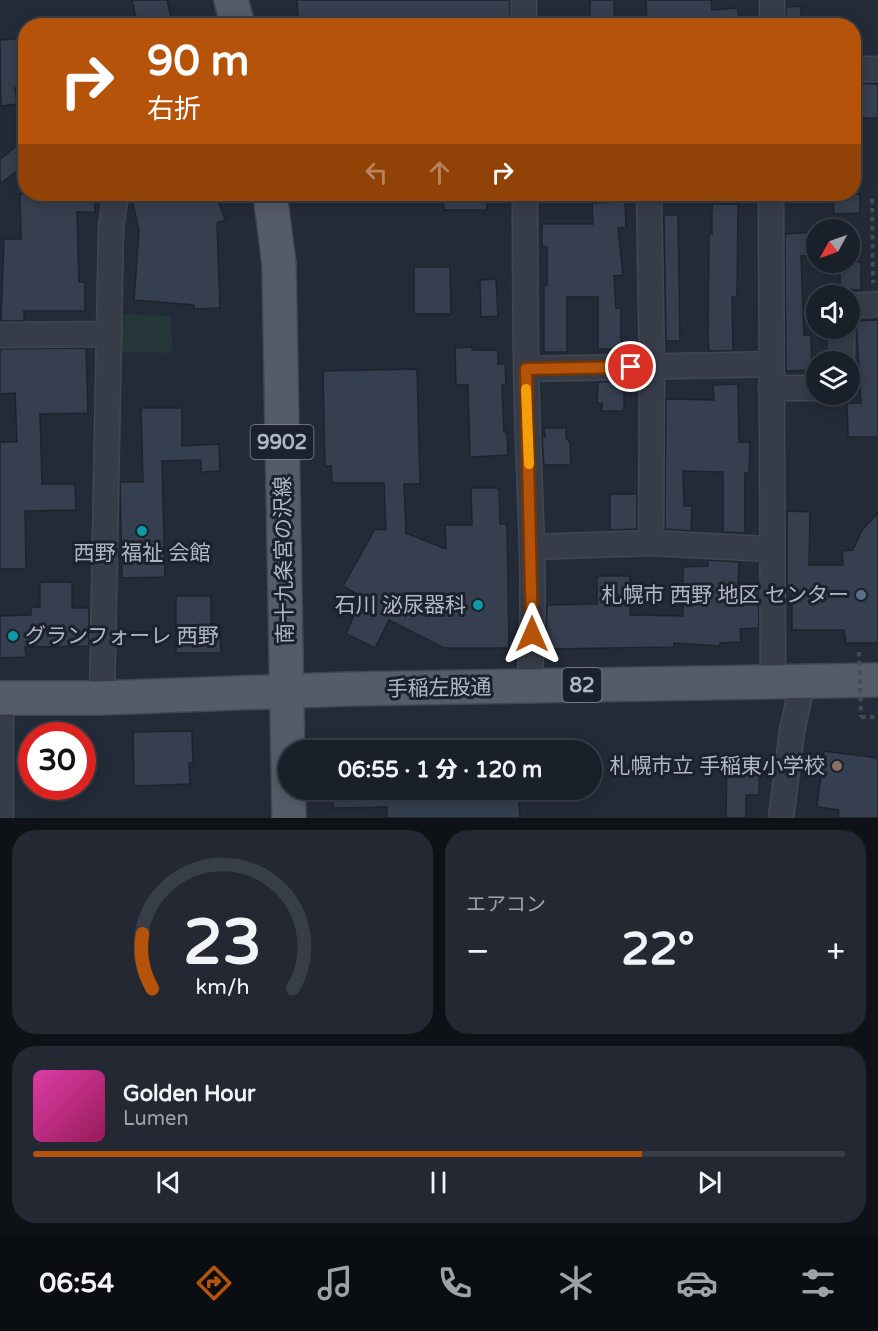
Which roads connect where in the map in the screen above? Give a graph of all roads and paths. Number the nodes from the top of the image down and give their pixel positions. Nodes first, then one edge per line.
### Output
1 (231, 0) edge
2 (524, 0) edge
3 (772, 0) edge
4 (236, 18) edge
5 (524, 18) edge
6 (772, 18) edge
7 (861, 69) edge
8 (878, 69) edge
9 (872, 199) dead end
10 (115, 201) edge
11 (271, 201) edge
12 (525, 201) edge
13 (650, 201) edge
14 (771, 201) edge
15 (875, 304) edge
16 (860, 305) edge
17 (110, 334) junction
18 (0, 336) edge
19 (771, 364) junction
20 (652, 366) junction
21 (526, 369) junction
22 (771, 388) junction
23 (806, 388) edge
24 (651, 543) junction
25 (532, 547) junction
26 (771, 549) junction
27 (859, 652) dead end
28 (878, 680) edge
29 (788, 681) junction
30 (529, 686) junction
31 (285, 691) junction
32 (0, 698) edge
33 (102, 698) junction
34 (878, 717) edge
35 (1, 818) edge
36 (289, 818) edge
37 (781, 818) edge

1 - 4 main road
2 - 5 street
3 - 6 street
7 - 8 street
9 - 15 path
10 - 17 street
11 - 31 main road, 南十九条宮の沢線 / 9902
12 - 21 street
13 - 20 street
14 - 19 street
15 - 16 street
17 - 18 street
17 - 33 street
19 - 20 street
19 - 22 street
20 - 21 street
20 - 24 street
21 - 25 street
22 - 23 street
22 - 26 street
24 - 25 street
24 - 26 street
25 - 30 street
26 - 29 street
27 - 34 path, bridge
28 - 29 main road, 手稲左股通 / 82
29 - 30 main road, 手稲左股通 / 82
29 - 37 street
30 - 31 main road, 手稲左股通 / 82
31 - 33 main road, 手稲左股通 / 82
31 - 36 main road, 南十九条宮の沢線 / 9902
32 - 33 main road, 手稲左股通 / 82
32 - 35 street

